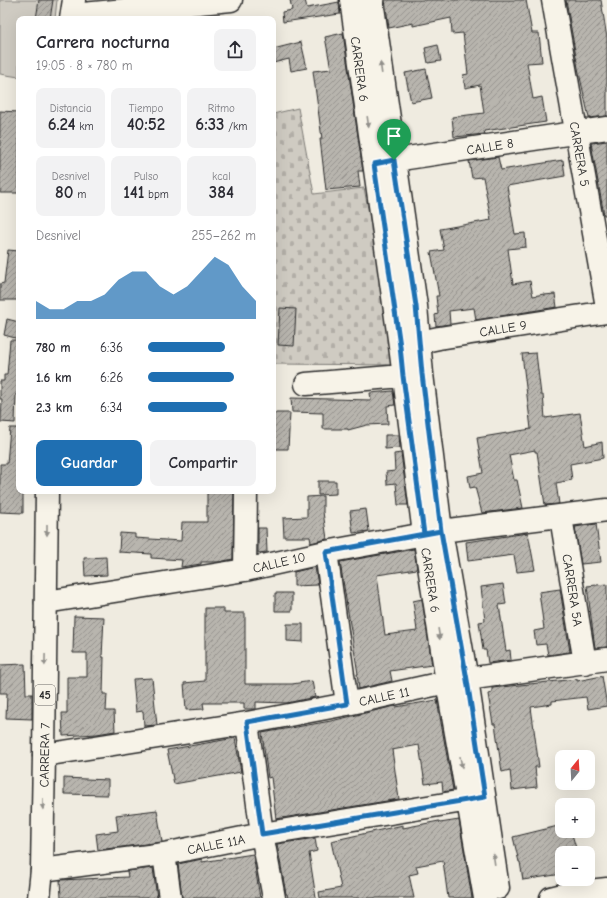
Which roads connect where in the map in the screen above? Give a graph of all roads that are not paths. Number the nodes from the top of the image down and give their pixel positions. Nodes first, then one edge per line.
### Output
1 (231, 0) edge
2 (351, 0) edge
3 (372, 0) edge
4 (553, 0) edge
5 (136, 9) edge
6 (72, 12) edge
7 (607, 128) edge
8 (577, 132) junction
9 (384, 162) junction
10 (607, 307) edge
11 (607, 312) edge
12 (410, 344) junction
13 (403, 376) junction
14 (306, 384) dead end
15 (47, 494) edge
16 (246, 494) edge
17 (607, 510) edge
18 (561, 516) junction
19 (432, 532) junction
20 (326, 552) junction
21 (245, 570) junction
22 (46, 602) junction
23 (607, 659) edge
24 (585, 663) junction
25 (457, 681) junction
26 (347, 704) junction
27 (247, 722) junction
28 (44, 755) junction
29 (476, 799) junction
30 (262, 834) junction
31 (164, 854) junction
32 (42, 870) junction
33 (607, 889) edge
34 (39, 898) edge
35 (170, 898) edge
36 (274, 898) edge
37 (485, 898) edge
38 (500, 898) edge
39 (551, 898) edge

1 - 5 street
2 -> 9 street, CARRERA 6
9 -> 3 street, CARRERA 6
4 - 8 street, CARRERA 5
5 - 6 street
7 - 8 street, CALLE 8
8 - 9 street, CALLE 8
8 - 10 street, CARRERA 5
9 - 12 street, CARRERA 6
11 - 12 street, CALLE 9
12 - 13 street, CARRERA 6
12 - 19 street, CARRERA 6
13 - 14 street
13 - 19 street, CARRERA 6
15 -> 22 street, CARRERA 7 / 45
16 - 21 street
17 - 18 street, CALLE 10
18 - 19 street, CALLE 10
18 - 24 street, CARRERA 5A
19 - 20 street, CALLE 10
19 - 25 street, CARRERA 6
20 - 21 street, CALLE 10
20 - 26 street
21 - 22 street, CALLE 10
22 -> 28 street, CARRERA 7 / 45
23 - 24 street, CALLE 11
24 - 25 street, CALLE 11
25 - 26 street, CALLE 11
25 - 29 street, CARRERA 6
26 - 27 street, CALLE 11
27 - 28 street, CALLE 11
27 - 30 street
28 -> 32 street, CARRERA 7 / 45
29 - 30 street, CALLE 11A
29 - 37 street, CARRERA 6
38 -> 29 street, CARRERA 6
30 - 31 street, CALLE 11A
30 - 36 street
31 - 32 street, CALLE 11A
31 - 35 street
32 - 34 street, CARRERA 7 / 45
33 - 39 street

